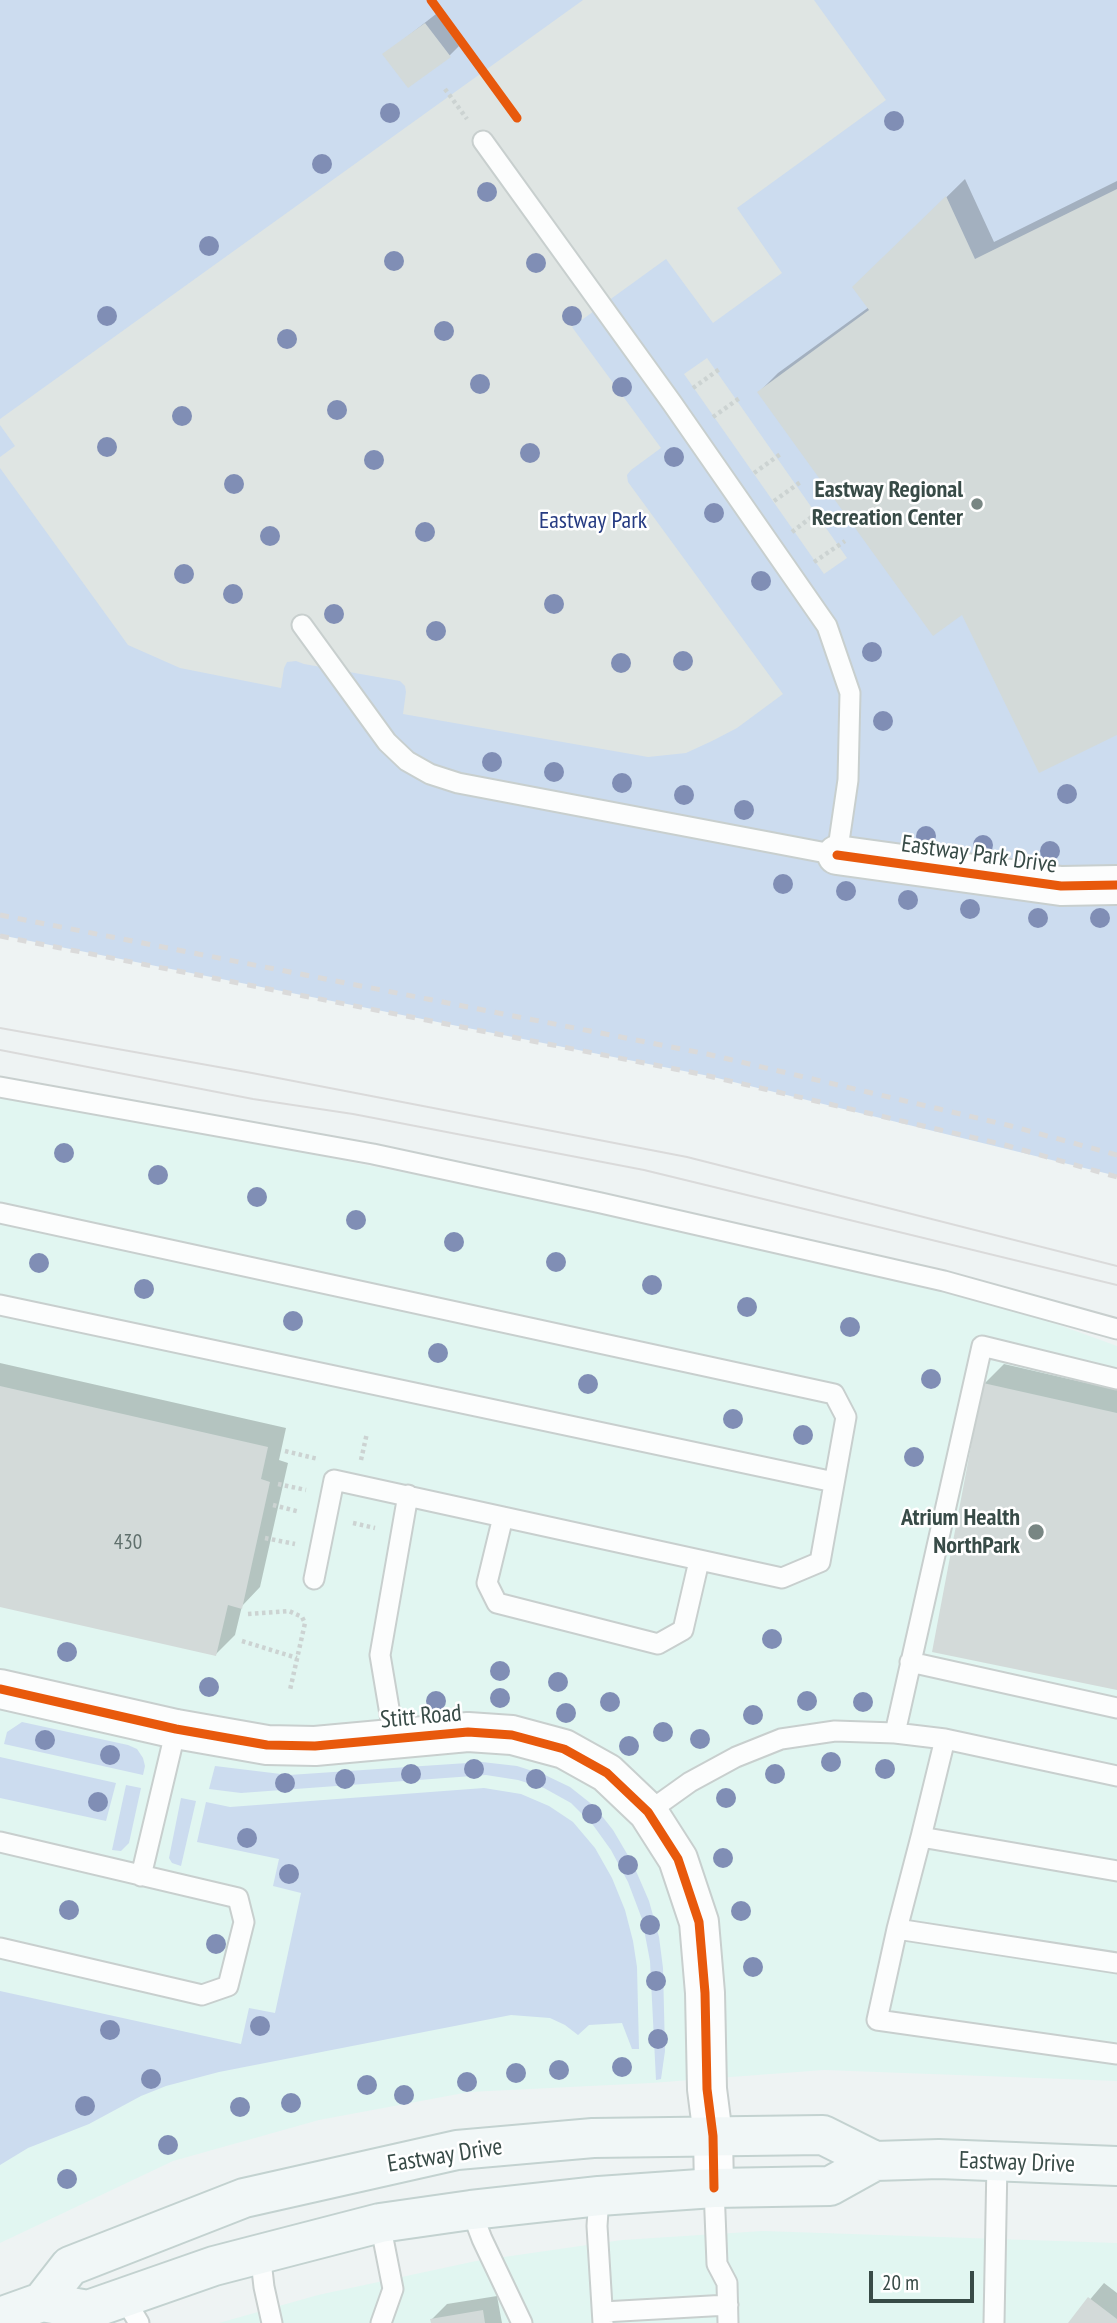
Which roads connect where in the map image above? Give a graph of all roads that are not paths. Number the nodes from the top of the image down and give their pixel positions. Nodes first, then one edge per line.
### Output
1 (483, 141) road end
2 (302, 625) dead end
3 (837, 855) junction
4 (1117, 885) edge
5 (0, 1087) edge
6 (0, 1213) edge
7 (0, 1305) edge
8 (1117, 1329) edge
9 (1117, 1379) edge
10 (834, 1482) junction
11 (408, 1495) junction
12 (503, 1517) junction
13 (699, 1561) junction
14 (314, 1579) dead end
15 (910, 1662) junction
16 (0, 1689) edge
17 (1117, 1708) edge
18 (176, 1729) junction
19 (895, 1733) junction
20 (394, 1738) junction
21 (945, 1739) junction
22 (1117, 1776) edge
23 (648, 1812) junction
24 (921, 1837) junction
25 (0, 1842) edge
26 (1117, 1871) edge
27 (141, 1875) junction
28 (897, 1929) junction
29 (0, 1948) edge
30 (1117, 1963) edge
31 (1117, 2054) edge
32 (713, 2136) junction
33 (875, 2161) junction
34 (997, 2162) junction
35 (1117, 2166) edge
36 (714, 2188) junction
37 (599, 2196) junction
38 (471, 2210) junction
39 (380, 2223) junction
40 (260, 2252) junction
41 (42, 2302) junction
42 (132, 2311) edge
43 (728, 2314) edge
44 (686, 2315) edge
45 (655, 2316) edge
46 (0, 2317) edge
47 (603, 2317) edge
48 (272, 2323) edge
49 (381, 2323) edge
50 (522, 2323) edge
51 (994, 2323) edge

1 - 3 lane
2 - 3 lane
3 - 4 street, Eastway Park Drive
5 - 8 lane
6 - 10 lane
7 - 10 lane
9 - 15 lane
10 - 13 lane
11 - 12 lane
11 - 14 lane
11 - 20 lane
12 - 13 lane
12 - 13 lane
15 - 17 lane
15 - 19 lane
16 - 18 street, Stitt Road
18 - 20 street, Stitt Road
18 - 27 lane
19 - 21 lane
19 - 23 lane
20 - 23 street, Stitt Road
21 - 22 lane
21 - 24 lane
23 - 32 street, Stitt Road
24 - 26 lane
24 - 28 lane
25 - 27 lane
27 - 29 lane
28 - 30 lane
28 - 31 lane
32 - 33 main road, Eastway Drive
32 - 36 street, Stitt Road
32 - 41 main road, Eastway Drive
33 - 34 main road, Eastway Drive
33 - 36 main road, Eastway Drive
34 - 35 main road, Eastway Drive
34 - 51 lane
36 - 37 main road, Eastway Drive
36 - 43 lane
37 - 38 main road, Eastway Drive
37 - 47 lane
38 - 39 main road, Eastway Drive
38 - 50 lane
39 - 40 main road, Eastway Drive
39 - 49 lane
40 - 42 main road, Eastway Drive
40 - 48 lane
41 - 42 main road, Eastway Drive
41 - 46 main road, Eastway Drive
43 - 44 lane
44 - 45 lane
45 - 47 lane

